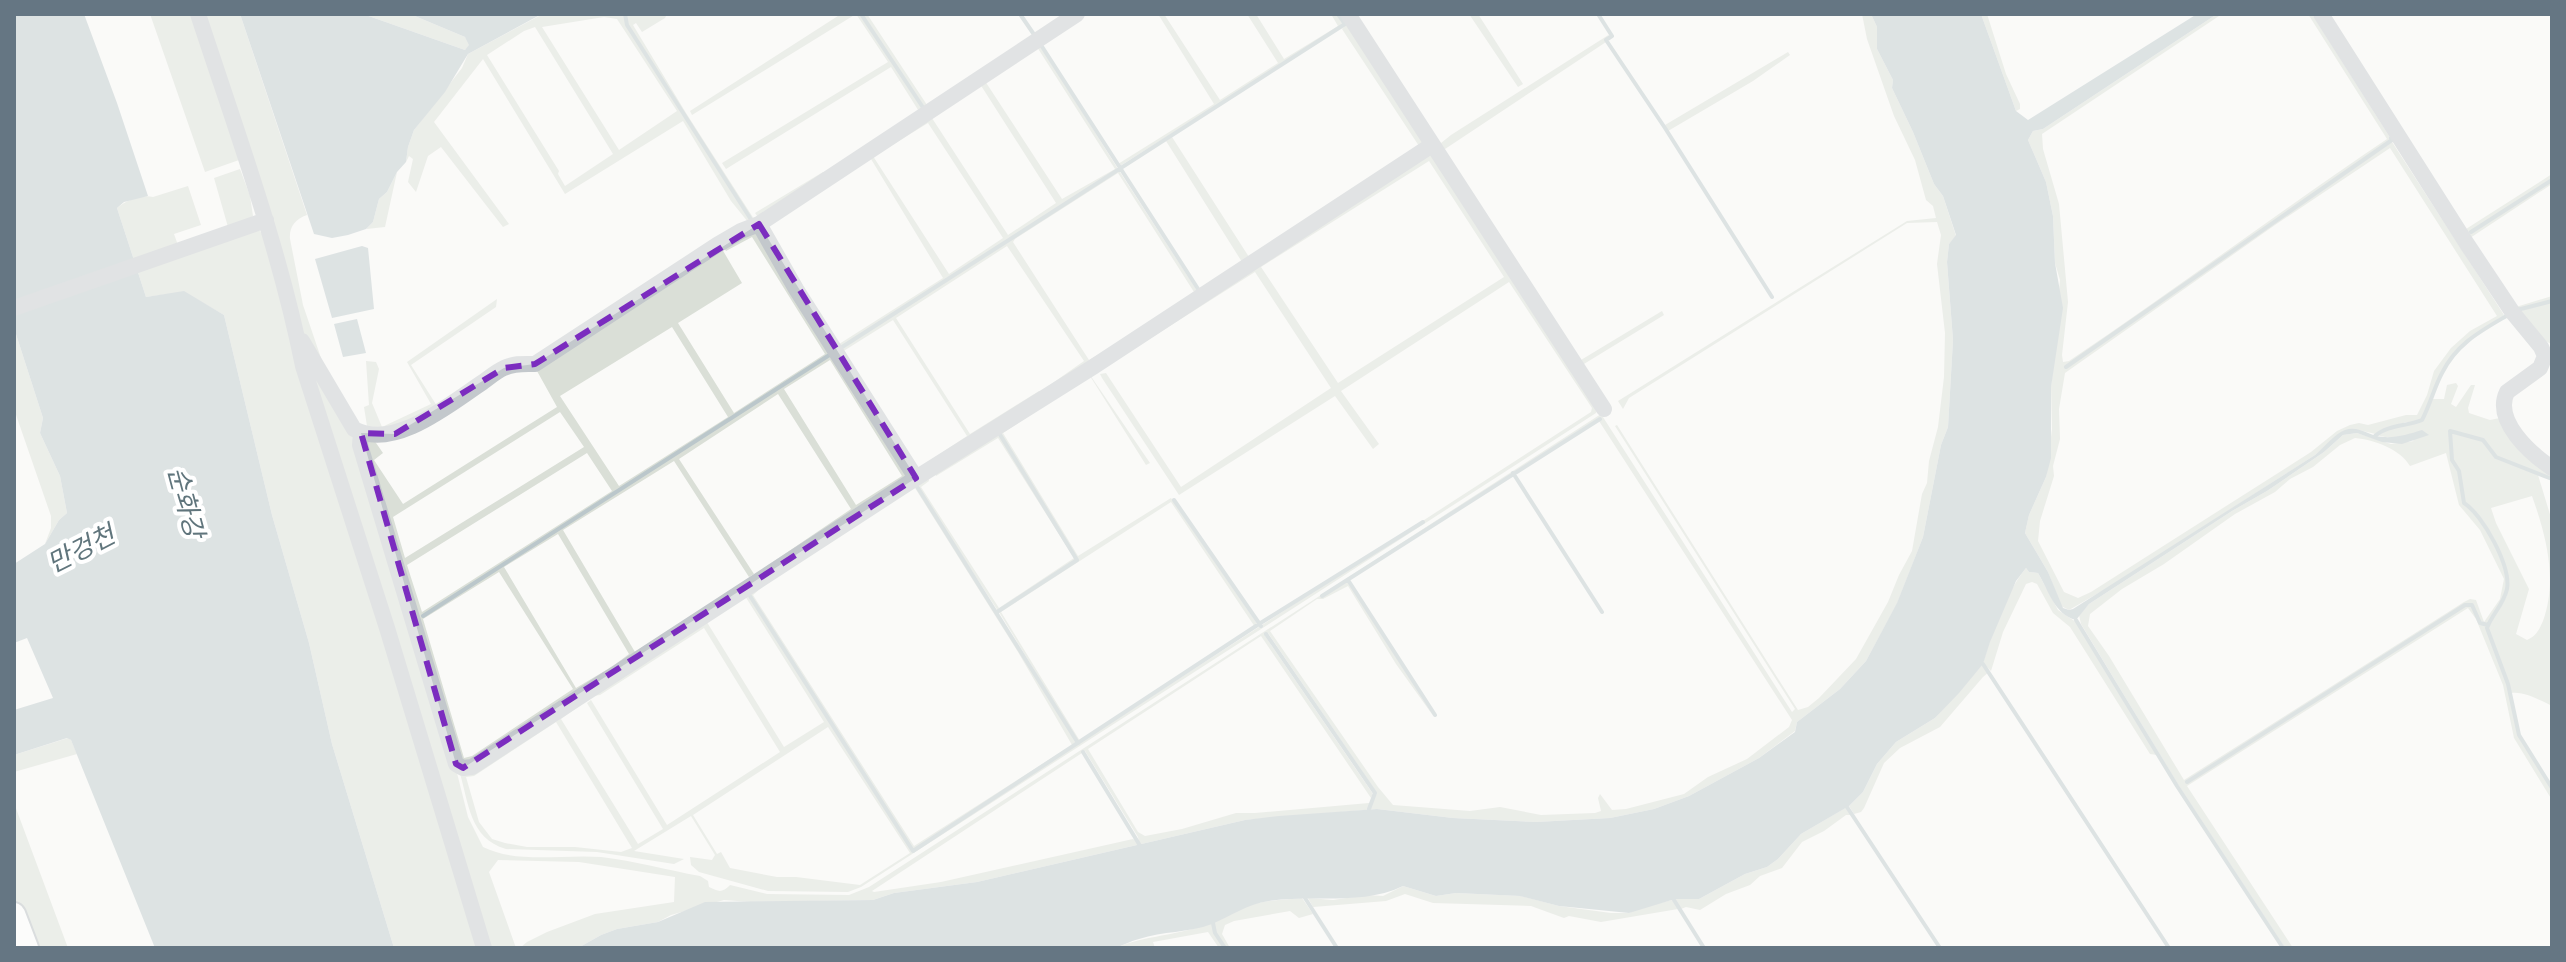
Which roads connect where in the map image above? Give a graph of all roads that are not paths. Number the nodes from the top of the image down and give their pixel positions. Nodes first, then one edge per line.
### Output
1 (198, 14) edge
2 (1077, 14) edge
3 (1348, 14) edge
4 (2321, 14) edge
5 (1432, 145) junction
6 (266, 220) junction
7 (759, 224) junction
8 (14, 308) edge
9 (296, 331) junction
10 (1604, 409) dead end
11 (361, 433) junction
12 (2552, 468) edge
13 (916, 478) junction
14 (14, 914) edge
15 (27, 948) edge
16 (484, 948) edge

1 - 6 street
2 - 7 street
3 - 5 street
4 - 12 street
5 - 10 street
5 - 13 street
6 - 8 street
6 - 9 street
7 - 11 street
7 - 13 street
9 - 11 street
9 - 16 street
11 - 13 street
14 - 15 street

